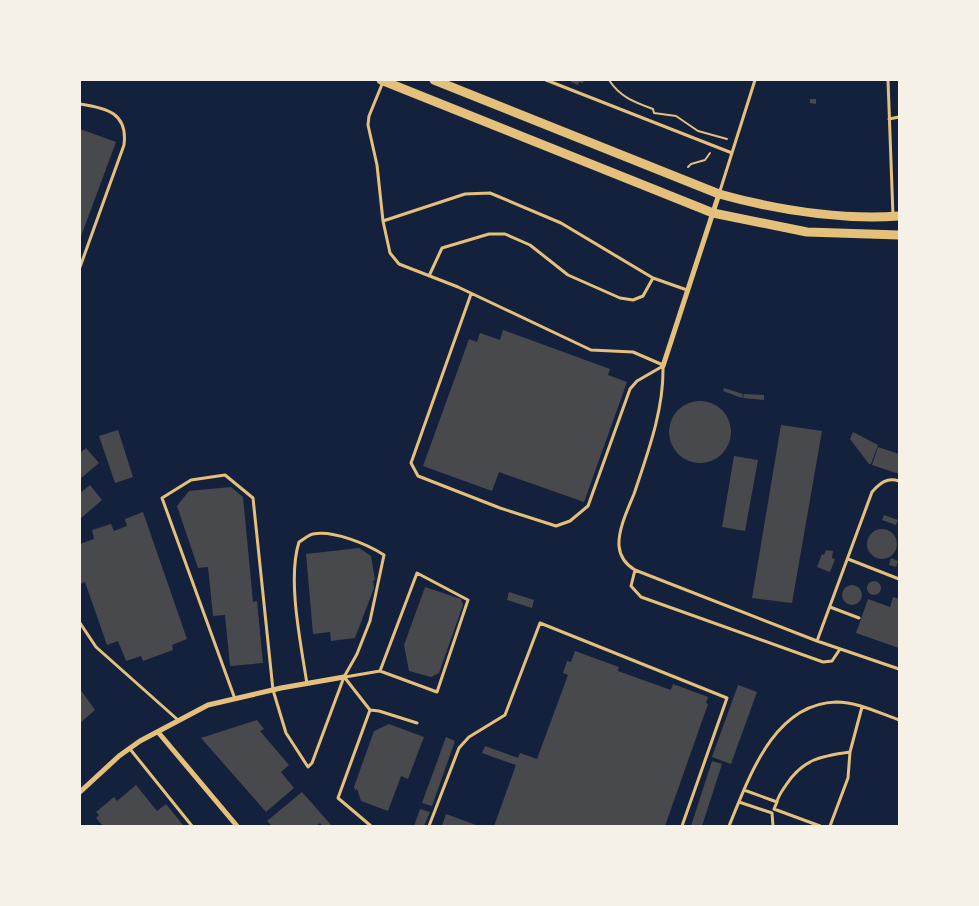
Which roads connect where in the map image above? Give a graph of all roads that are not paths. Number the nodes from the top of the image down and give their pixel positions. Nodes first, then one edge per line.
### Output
1 (434, 80) edge
2 (546, 80) edge
3 (756, 80) edge
4 (888, 80) edge
5 (382, 81) edge
6 (80, 104) edge
7 (899, 117) edge
8 (889, 119) junction
9 (732, 153) junction
10 (719, 194) junction
11 (713, 213) junction
12 (896, 217) edge
13 (383, 221) junction
14 (899, 235) edge
15 (80, 267) edge
16 (429, 276) junction
17 (653, 278) junction
18 (688, 290) junction
19 (471, 294) junction
20 (664, 366) junction
21 (899, 481) edge
22 (848, 559) junction
23 (635, 570) junction
24 (899, 579) edge
25 (830, 607) junction
26 (859, 618) dead end
27 (80, 623) edge
28 (817, 641) junction
29 (840, 649) junction
30 (899, 669) edge
31 (380, 671) junction
32 (344, 677) junction
33 (307, 684) junction
34 (273, 690) junction
35 (235, 699) junction
36 (862, 707) junction
37 (370, 710) junction
38 (899, 720) edge
39 (178, 721) junction
40 (417, 723) dead end
41 (158, 732) junction
42 (130, 748) junction
43 (850, 752) junction
44 (744, 790) junction
45 (80, 792) edge
46 (739, 802) junction
47 (777, 802) junction
48 (774, 809) junction
49 (772, 813) junction
50 (192, 826) edge
51 (237, 826) edge
52 (371, 826) edge
53 (429, 826) edge
54 (682, 826) edge
55 (729, 826) edge
56 (773, 826) edge
57 (820, 826) edge
58 (830, 826) edge

1 - 10 main road
2 - 9 lane
3 - 9 lane
4 - 8 lane
5 - 11 main road
5 - 13 lane
6 - 15 lane
7 - 8 lane
8 - 12 lane
9 - 10 lane
10 - 11 street
10 - 12 main road
11 - 14 main road
11 - 18 street
13 - 16 lane
13 - 17 lane
16 - 17 lane
16 - 19 lane
17 - 18 lane
18 - 20 street
19 - 20 lane
19 - 20 lane
20 - 23 lane
21 - 22 lane
22 - 24 lane
22 - 25 lane
23 - 28 lane
23 - 29 lane
25 - 26 lane
25 - 28 lane
27 - 39 lane
28 - 29 lane
29 - 30 lane
31 - 31 lane
31 - 32 lane
32 - 33 street
32 - 33 lane
32 - 34 lane
32 - 37 lane
33 - 34 street
34 - 35 street
34 - 35 lane
35 - 39 street
36 - 38 lane
36 - 43 lane
36 - 44 lane
37 - 40 lane
37 - 52 lane
39 - 41 street
41 - 42 street
41 - 51 street
42 - 45 street
42 - 50 lane
43 - 47 lane
43 - 58 lane
44 - 46 lane
44 - 47 lane
46 - 49 lane
46 - 55 lane
47 - 48 lane
48 - 49 lane
48 - 57 lane
49 - 56 lane
53 - 54 lane

